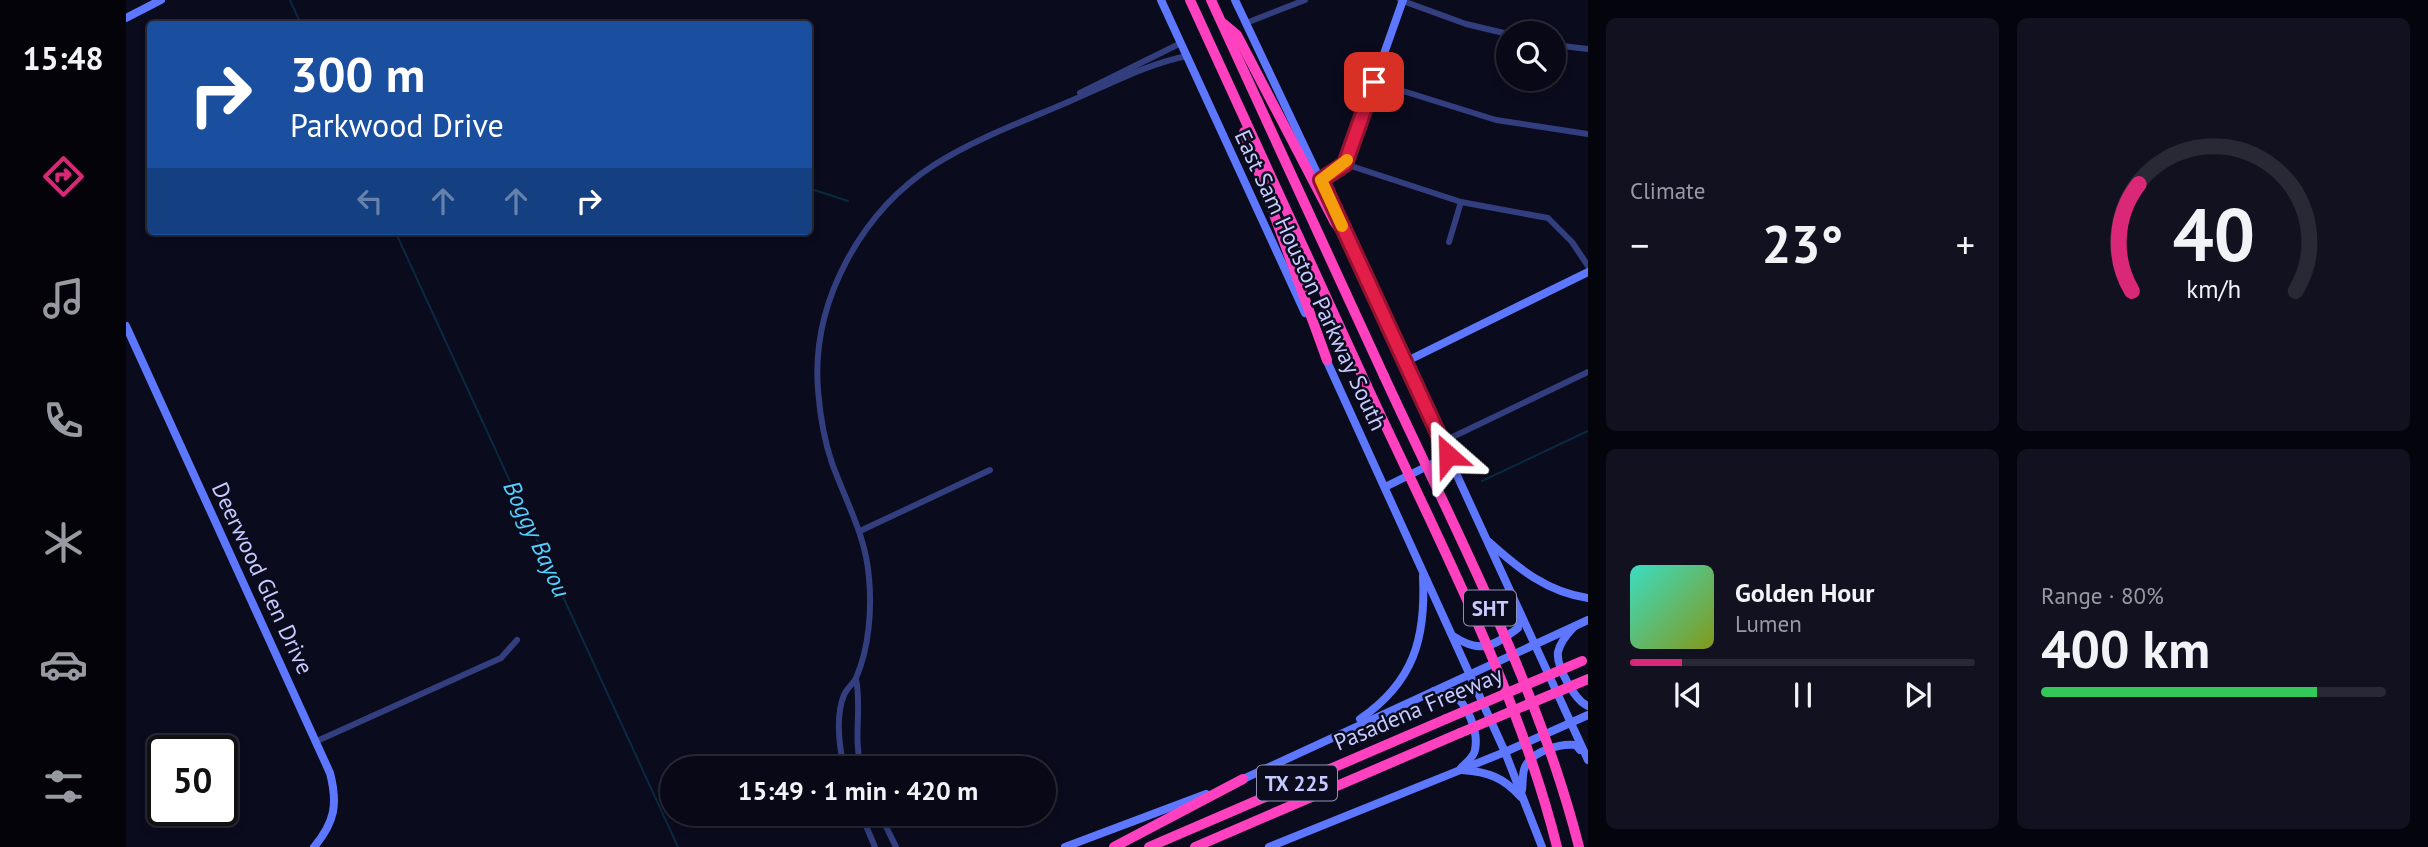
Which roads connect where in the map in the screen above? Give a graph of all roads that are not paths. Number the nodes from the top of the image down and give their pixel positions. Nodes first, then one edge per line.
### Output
1 (161, 0) edge
2 (1161, 0) edge
3 (1190, 0) edge
4 (1211, 0) edge
5 (1236, 0) edge
6 (1305, 0) edge
7 (1402, 0) edge
8 (126, 16) edge
9 (1219, 19) junction
10 (1247, 23) junction
11 (1496, 31) edge
12 (1181, 43) junction
13 (1566, 46) edge
14 (1588, 48) edge
15 (1187, 57) junction
16 (1221, 70) junction
17 (1374, 82) junction
18 (1048, 110) junction
19 (1588, 134) edge
20 (1345, 164) junction
21 (1321, 180) junction
22 (1461, 201) junction
23 (1449, 242) dead end
24 (1353, 248) junction
25 (1588, 266) edge
26 (1588, 272) edge
27 (126, 326) edge
28 (1327, 360) junction
29 (1405, 362) junction
30 (1588, 372) edge
31 (1442, 442) junction
32 (1448, 456) junction
33 (990, 470) dead end
34 (1385, 487) junction
35 (860, 531) junction
36 (1486, 539) junction
37 (1423, 569) junction
38 (1588, 598) edge
39 (1520, 613) junction
40 (1588, 620) edge
41 (1576, 625) junction
42 (1453, 636) junction
43 (517, 640) dead end
44 (1534, 644) junction
45 (1585, 660) edge
46 (1469, 674) junction
47 (856, 678) junction
48 (1588, 679) edge
49 (1426, 693) junction
50 (1588, 706) edge
51 (1588, 715) edge
52 (1570, 723) junction
53 (1342, 732) junction
54 (317, 741) junction
55 (1505, 751) junction
56 (842, 756) edge
57 (859, 756) edge
58 (1587, 759) edge
59 (1459, 770) junction
60 (1243, 779) junction
61 (1521, 791) junction
62 (1320, 795) junction
63 (1527, 804) junction
64 (865, 826) edge
65 (886, 826) edge
66 (314, 847) edge
67 (875, 847) edge
68 (896, 847) edge
69 (1065, 847) edge
70 (1114, 847) edge
71 (1149, 847) edge
72 (1195, 847) edge
73 (1210, 847) edge
74 (1269, 847) edge
75 (1542, 847) edge
76 (1557, 847) edge
77 (1579, 847) edge

1 - 8 main road
2 - 12 main road, East Sam Houston Parkway South
3 - 16 highway, SHT
4 - 9 highway, SHT
5 - 10 main road
6 - 10 street
7 - 11 street
7 - 17 main road
9 - 24 highway
9 - 77 highway, SHT, bridge
10 - 21 main road
12 - 15 main road, East Sam Houston Parkway South
12 - 18 street
13 - 14 street
15 - 18 street
15 - 28 main road, East Sam Houston Parkway South
16 - 28 highway
16 - 76 highway, SHT, bridge
17 - 19 street
17 - 20 main road
18 - 35 street
20 - 21 main road
20 - 22 street
21 - 24 main road
22 - 23 street
22 - 25 street
24 - 29 main road
26 - 29 main road
27 - 54 main road, Deerwood Glen Drive
28 - 34 main road, East Sam Houston Parkway South
29 - 31 main road
30 - 31 street
31 - 32 main road
32 - 34 main road
32 - 36 main road
33 - 35 street
34 - 37 main road, East Sam Houston Parkway South
35 - 47 street
36 - 38 main road
36 - 39 main road
37 - 42 main road, East Sam Houston Parkway South
37 - 53 main road
39 - 42 main road
39 - 44 main road
40 - 41 main road
41 - 44 main road
41 - 50 main road
42 - 46 main road, East Sam Houston Parkway South
43 - 54 street
44 - 46 main road
44 - 52 main road
45 - 71 highway, Pasadena Freeway / TX 225, bridge
46 - 49 main road
46 - 55 main road, East Sam Houston Parkway South
47 - 56 street
47 - 57 street
48 - 62 highway, Pasadena Freeway / TX 225, bridge
49 - 53 main road
49 - 59 main road
51 - 52 main road
52 - 55 main road
52 - 58 main road
53 - 60 main road
54 - 66 main road, Deerwood Glen Drive
55 - 59 main road
55 - 61 main road, East Sam Houston Parkway South
58 - 61 main road
59 - 63 main road
59 - 74 main road
60 - 69 main road
60 - 70 highway
61 - 63 main road, East Sam Houston Parkway South
62 - 72 highway, Pasadena Freeway / TX 225
62 - 73 highway
63 - 75 main road, East Sam Houston Parkway South
64 - 67 street
65 - 68 street

